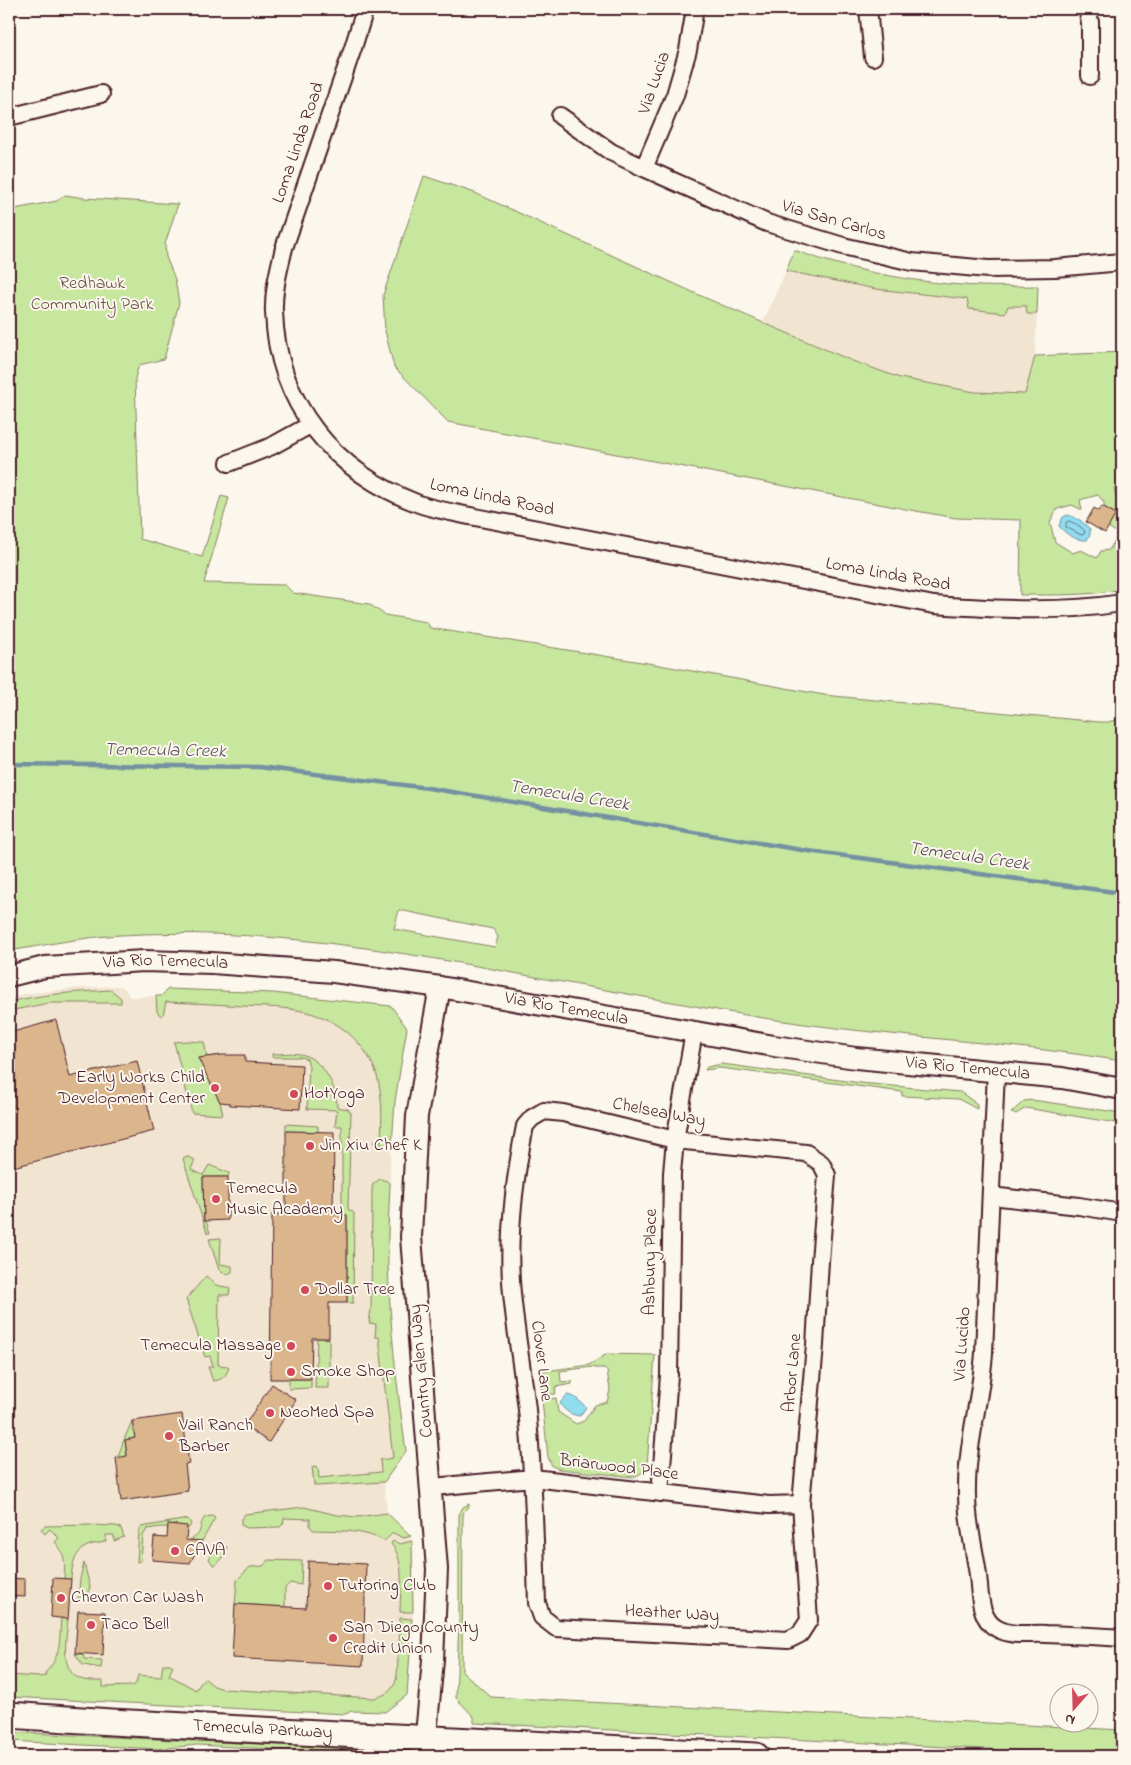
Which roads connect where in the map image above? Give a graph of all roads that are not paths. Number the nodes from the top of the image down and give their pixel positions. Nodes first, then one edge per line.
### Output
1 (365, 9) edge
2 (695, 9) edge
3 (868, 9) edge
4 (1087, 9) edge
5 (873, 57) dead end
6 (1090, 76) dead end
7 (100, 94) dead end
8 (560, 116) dead end
9 (9, 117) edge
10 (644, 168) junction
11 (1122, 262) edge
12 (310, 425) junction
13 (229, 463) dead end
14 (1122, 603) edge
15 (9, 976) edge
16 (440, 987) junction
17 (694, 1032) junction
18 (996, 1071) junction
19 (1122, 1089) edge
20 (525, 1126) joint
21 (675, 1140) junction
22 (792, 1151) joint
23 (991, 1196) junction
24 (1122, 1213) edge
25 (533, 1478) junction
26 (432, 1487) junction
27 (660, 1493) junction
28 (801, 1504) junction
29 (537, 1603) joint
30 (809, 1620) joint
31 (1122, 1638) edge
32 (9, 1715) edge
33 (425, 1748) edge
34 (756, 1756) edge

1 - 12 street, Loma Linda Road
2 - 10 street, Via Lucia
3 - 5 street
4 - 6 street
7 - 9 street
8 - 10 street, Via San Carlos
10 - 11 street, Via San Carlos
12 - 13 street
12 - 14 street, Loma Linda Road
15 - 16 street, Via Rio Temecula
16 - 17 street, Via Rio Temecula
16 - 26 street, Country Glen Way
17 - 18 street, Via Rio Temecula
17 - 21 street, Ashbury Place
18 - 19 street, Via Rio Temecula
18 - 23 street, Via Lucido
20 - 21 street, Chelsea Way
20 - 25 street, Clover Lane
21 - 22 street, Chelsea Way
21 - 27 street, Ashbury Place
22 - 28 street, Arbor Lane
23 - 24 street
23 - 31 street, Via Lucido
25 - 26 street, Briarwood Place
25 - 27 street, Briarwood Place
25 - 29 street, Clover Lane
26 - 33 street, Country Glen Way
27 - 28 street, Briarwood Place
28 - 30 street, Arbor Lane
29 - 30 street, Heather Way
32 - 33 main road, Temecula Parkway
33 - 34 main road, Temecula Parkway

